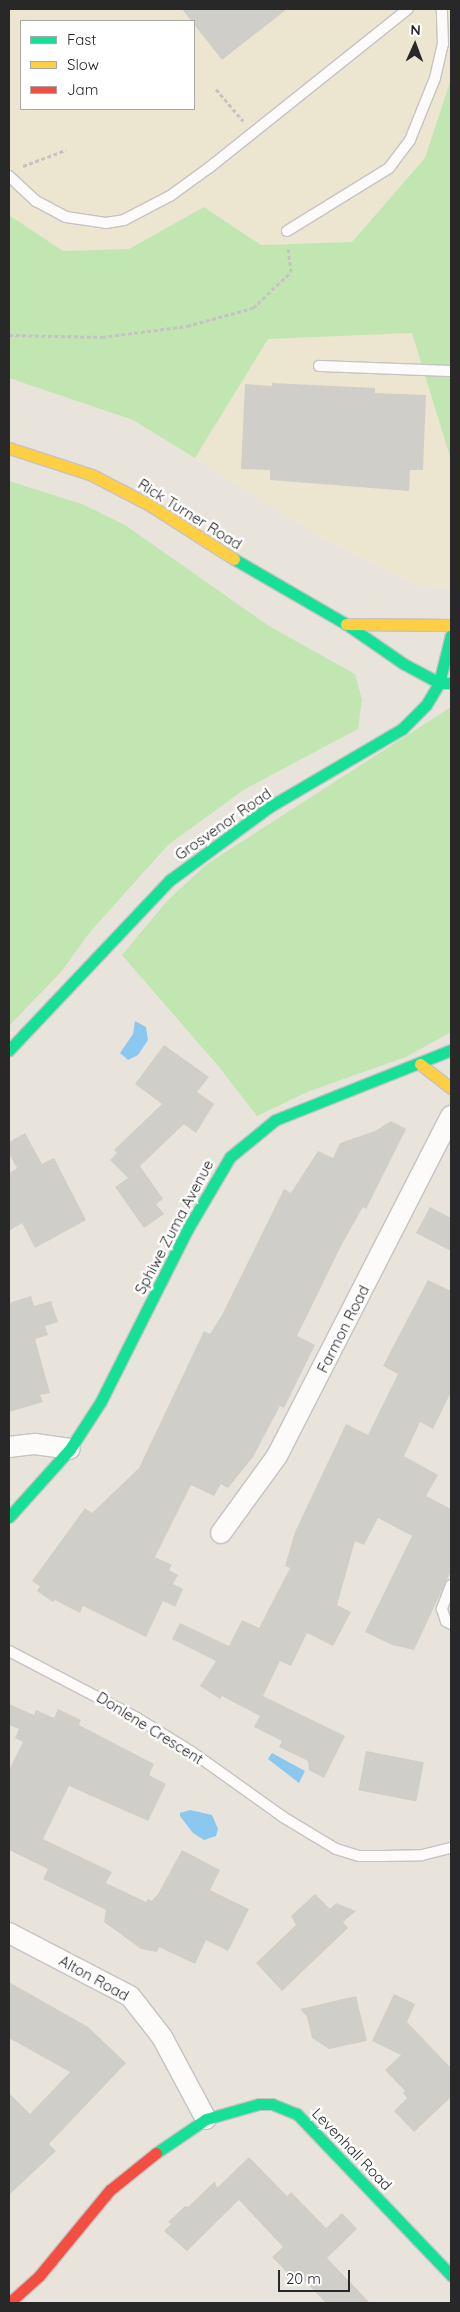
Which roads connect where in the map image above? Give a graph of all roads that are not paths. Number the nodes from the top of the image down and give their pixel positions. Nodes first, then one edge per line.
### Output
1 (408, 9) edge
2 (442, 9) edge
3 (9, 176) edge
4 (286, 231) road end
5 (318, 366) dead end
6 (451, 371) edge
7 (9, 448) edge
8 (346, 624) junction
9 (451, 624) edge
10 (451, 635) edge
11 (439, 683) junction
12 (451, 684) edge
13 (9, 1050) edge
14 (451, 1050) edge
15 (420, 1064) junction
16 (451, 1088) edge
17 (451, 1116) edge
18 (9, 1447) edge
19 (70, 1449) junction
20 (9, 1517) edge
21 (221, 1533) dead end
22 (451, 1585) edge
23 (451, 1624) edge
24 (9, 1651) edge
25 (451, 1848) edge
26 (9, 1933) edge
27 (206, 2119) junction
28 (451, 2275) edge
29 (9, 2303) edge

1 - 3 lane
2 - 4 lane
5 - 6 lane
7 - 8 street, Rick Turner Road
8 - 9 street, Rick Turner Road
8 - 11 street, Rick Turner Road
10 - 11 street, Grosvenor Road
11 - 12 street, Rick Turner Road
11 - 13 street, Grosvenor Road
14 - 15 street, Sphiwe Zuma Avenue
15 - 16 street
15 - 19 street, Sphiwe Zuma Avenue
17 - 21 street, Farmon Road
18 - 19 street
19 - 20 street, Sphiwe Zuma Avenue
22 - 23 lane
24 - 25 lane, Donlene Crescent
26 - 27 street, Alton Road
27 - 28 street, Levenhall Road
27 - 29 street, Levenhall Road

